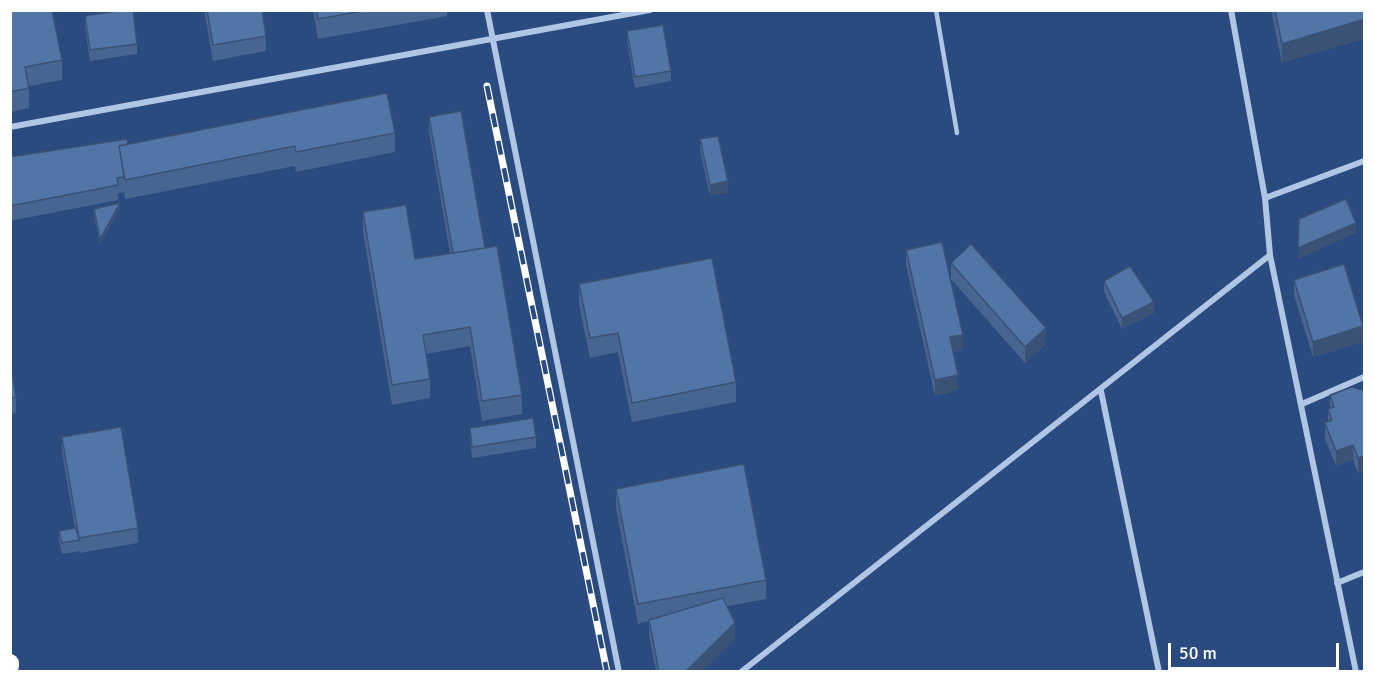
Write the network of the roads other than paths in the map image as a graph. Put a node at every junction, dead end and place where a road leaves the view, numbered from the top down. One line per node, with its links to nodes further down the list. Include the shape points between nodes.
1 (487, 10): 5 (street)
2 (650, 10): 5 (street)
3 (936, 10): 7 (lane)
4 (1231, 10): 9 (street)
5 (492, 40): 6 (street); 16 (street)
6 (10, 127)
7 (957, 133)
8 (1365, 161): 9 (street)
9 (1265, 198): 10 (street)
10 (1270, 255): 12 (street); 13 (street)
11 (1365, 377): 13 (street)
12 (1101, 391): 17 (street); 18 (street)
13 (1302, 404): 15 (street)
14 (1365, 572): 15 (street)
15 (1337, 583): 19 (street)
16 (619, 672)
17 (741, 672)
18 (1159, 672)
19 (1356, 672)

